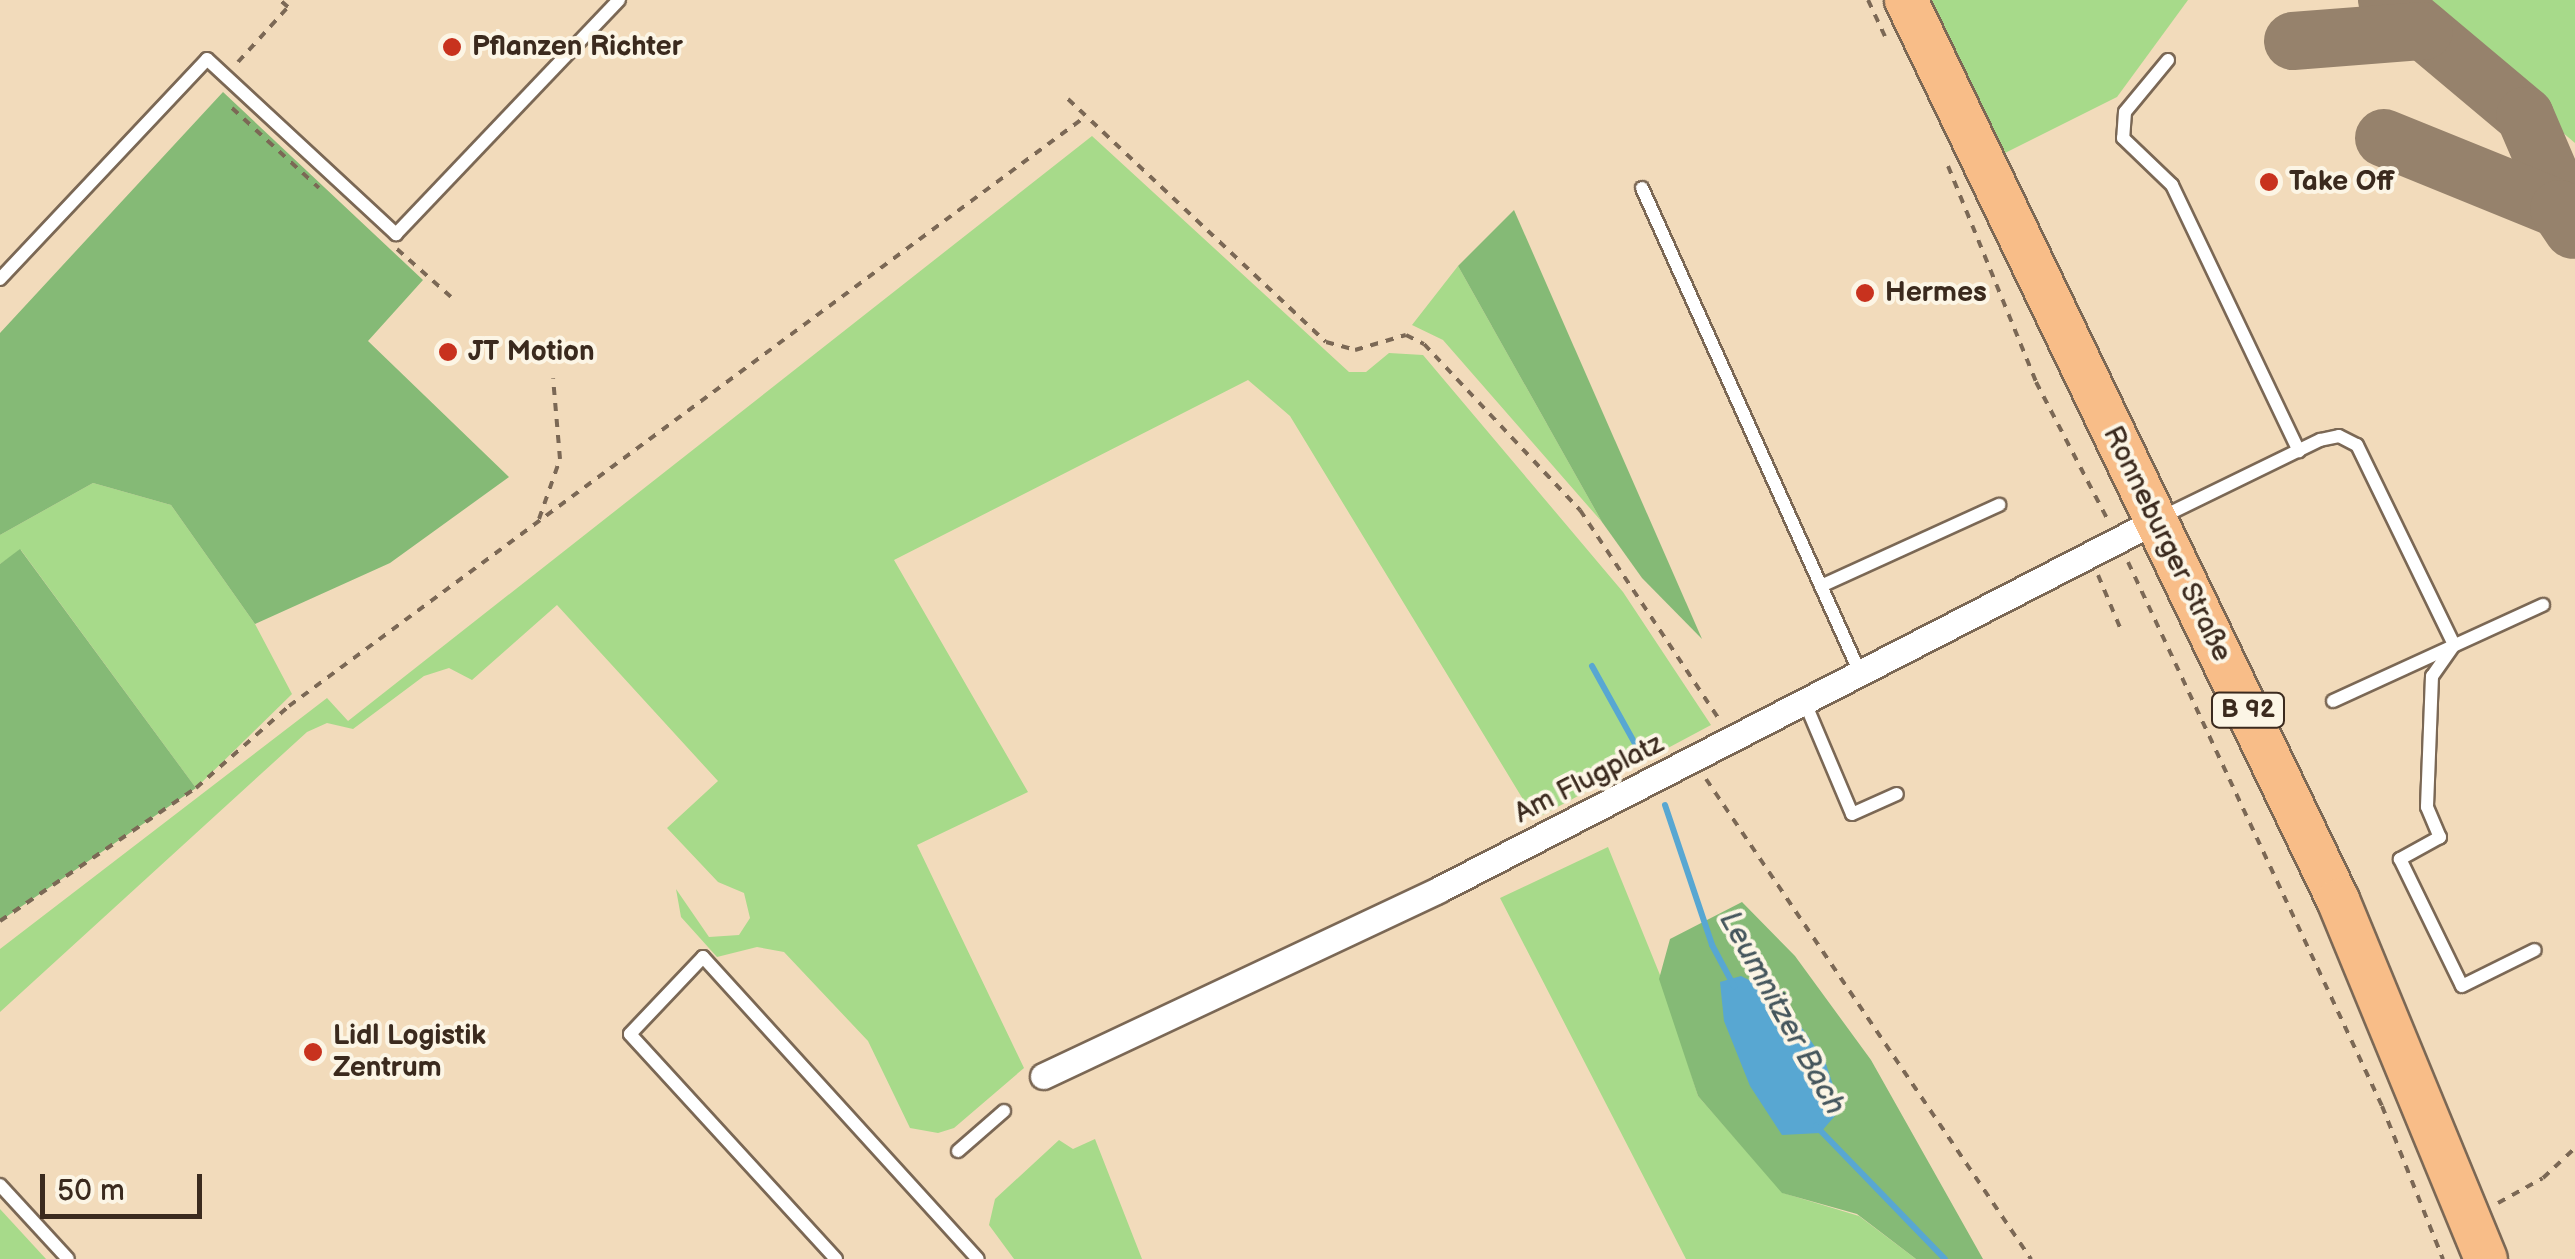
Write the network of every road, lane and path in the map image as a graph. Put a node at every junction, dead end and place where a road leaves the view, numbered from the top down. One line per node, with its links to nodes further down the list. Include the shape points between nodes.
1 (280, 0): 5 (path, via 288,7)
2 (619, 0): 5 (lane, via 396,234)
3 (1906, 0): 14 (main road, Ronneburger Straße / B 92)
4 (2168, 60): 12 (lane, via 2125,112 2123,138 2172,186)
5 (225, 76): 10 (lane, via 207,60)
6 (1068, 99): 7 (path)
7 (1086, 116): 15 (path); 25 (path, via 1326,342 1355,350 1406,335 1424,344 1580,510)
8 (1948, 167): 16 (path, via 2036,382)
9 (1642, 188): 18 (lane)
10 (2, 273)
11 (553, 378): 15 (path, via 560,459)
12 (2299, 451): 14 (lane); 21 (lane, via 2338,436 2357,446)
13 (1999, 505): 18 (lane)
14 (2156, 521): 16 (street, Am Flugplatz); 35 (main road, Ronneburger Straße / B 92, via 2338,900)
15 (537, 522): 28 (path, via 289,706 196,788)
16 (2118, 542): 17 (street, Am Flugplatz); 40 (path, via 2366,1070)
17 (2090, 558): 20 (path); 22 (street, Am Flugplatz)
18 (1821, 586): 22 (lane)
19 (2542, 605): 21 (lane)
20 (2120, 630)
21 (2454, 646): 23 (lane); 29 (lane, via 2432,676 2427,806 2440,837 2400,859 2462,986)
22 (1861, 675): 24 (street, Am Flugplatz)
23 (2333, 702)
24 (1806, 704): 25 (street, Am Flugplatz); 27 (lane, via 1852,814)
25 (1729, 742): 26 (street, Am Flugplatz)
26 (1695, 759): 30 (street, Am Flugplatz, via 1401,908); 39 (path, via 1723,811)
27 (1897, 794)
28 (0, 921)
29 (2535, 950)
30 (1043, 1076)
31 (1004, 1111): 33 (lane)
32 (2575, 1148): 35 (path, via 2542,1178)
33 (958, 1151)
34 (0, 1185): 36 (lane)
35 (2472, 1217): 41 (main road, Ronneburger Straße / B 92)
36 (68, 1259)
37 (836, 1259): 38 (lane, via 630,1034 703,957)
38 (978, 1259)
39 (2031, 1259)
40 (2442, 1259)
41 (2486, 1259)

